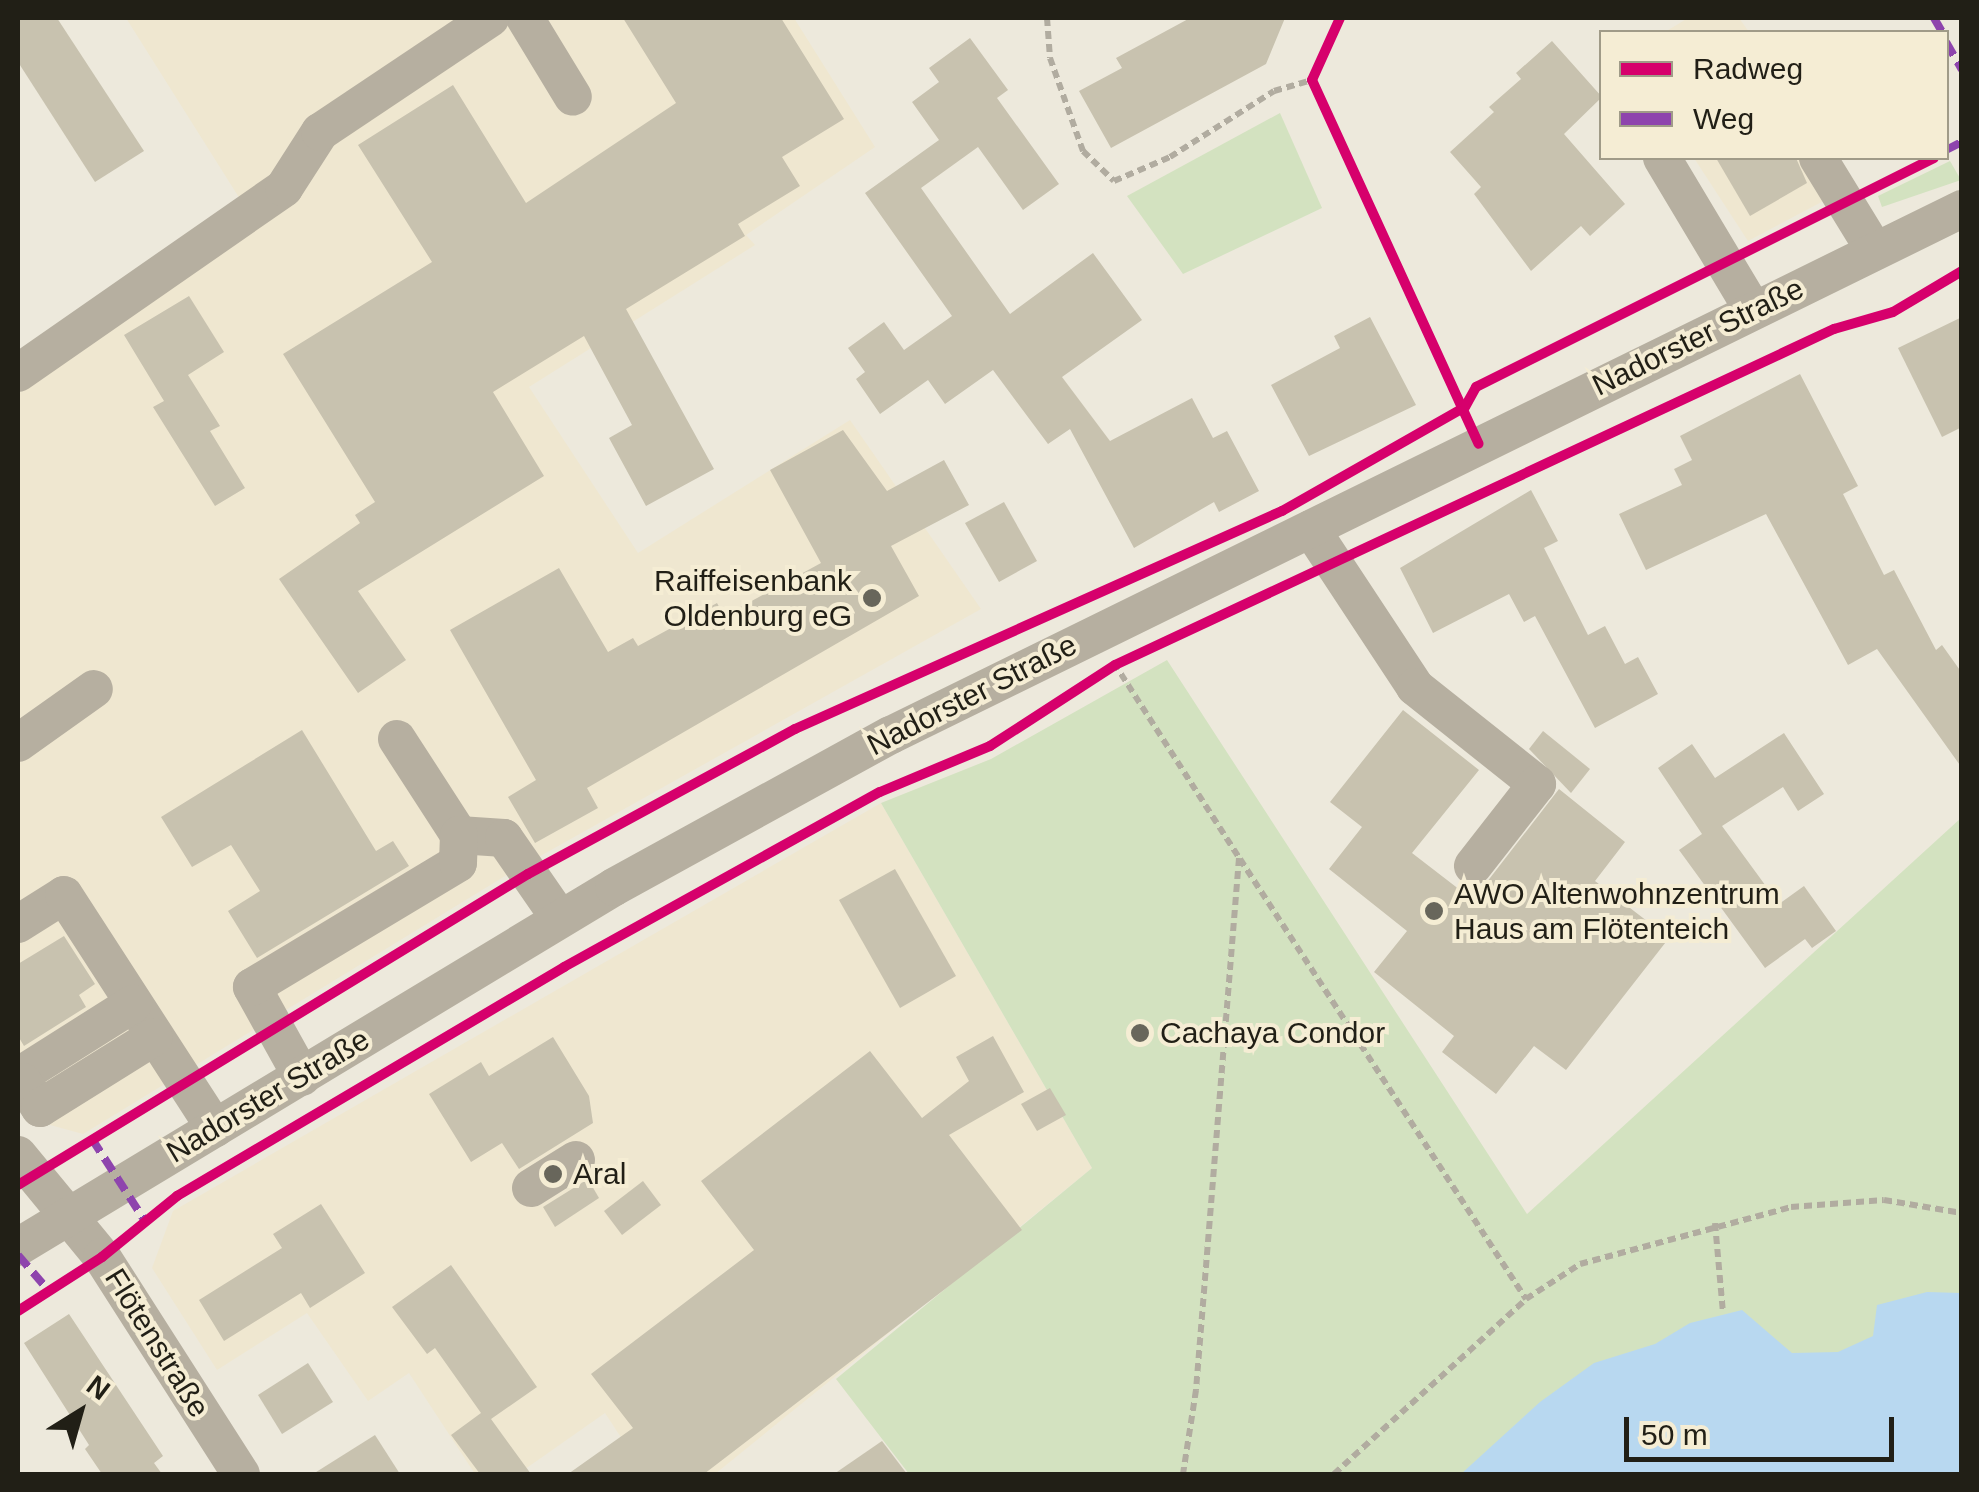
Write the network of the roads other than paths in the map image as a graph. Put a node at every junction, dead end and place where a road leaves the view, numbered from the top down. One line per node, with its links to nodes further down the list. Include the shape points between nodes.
1 (490, 18): 9 (street, via 320,132 284,188)
2 (525, 18): 3 (street)
3 (573, 96)
4 (1663, 160): 8 (street)
5 (1819, 160): 7 (street)
6 (1962, 209): 7 (street, Nadorster Straße)
7 (1874, 252): 8 (street, Nadorster Straße)
8 (1753, 310): 10 (street, Nadorster Straße)
9 (18, 373)
10 (1311, 529): 15 (street, via 1416,688 1537,784); 16 (street, Nadorster Straße, via 716,828)
11 (94, 689): 13 (street)
12 (396, 740): 14 (street)
13 (18, 743)
14 (459, 835): 16 (street, via 504,838); 20 (street, via 458,863 252,987)
15 (1474, 866)
16 (560, 920): 20 (street, Nadorster Straße)
17 (18, 924): 18 (street, via 64,895)
18 (124, 1006): 19 (street); 19 (street, via 40,1108); 21 (street)
19 (21, 1076)
20 (302, 1077): 21 (street, Nadorster Straße)
21 (215, 1128): 25 (street, Nadorster Straße)
22 (18, 1155): 25 (street, Flötenstraße)
23 (576, 1160): 24 (street)
24 (531, 1188)
25 (69, 1214): 26 (street, Nadorster Straße); 27 (street, Flötenstraße)
26 (18, 1247)
27 (241, 1474)

